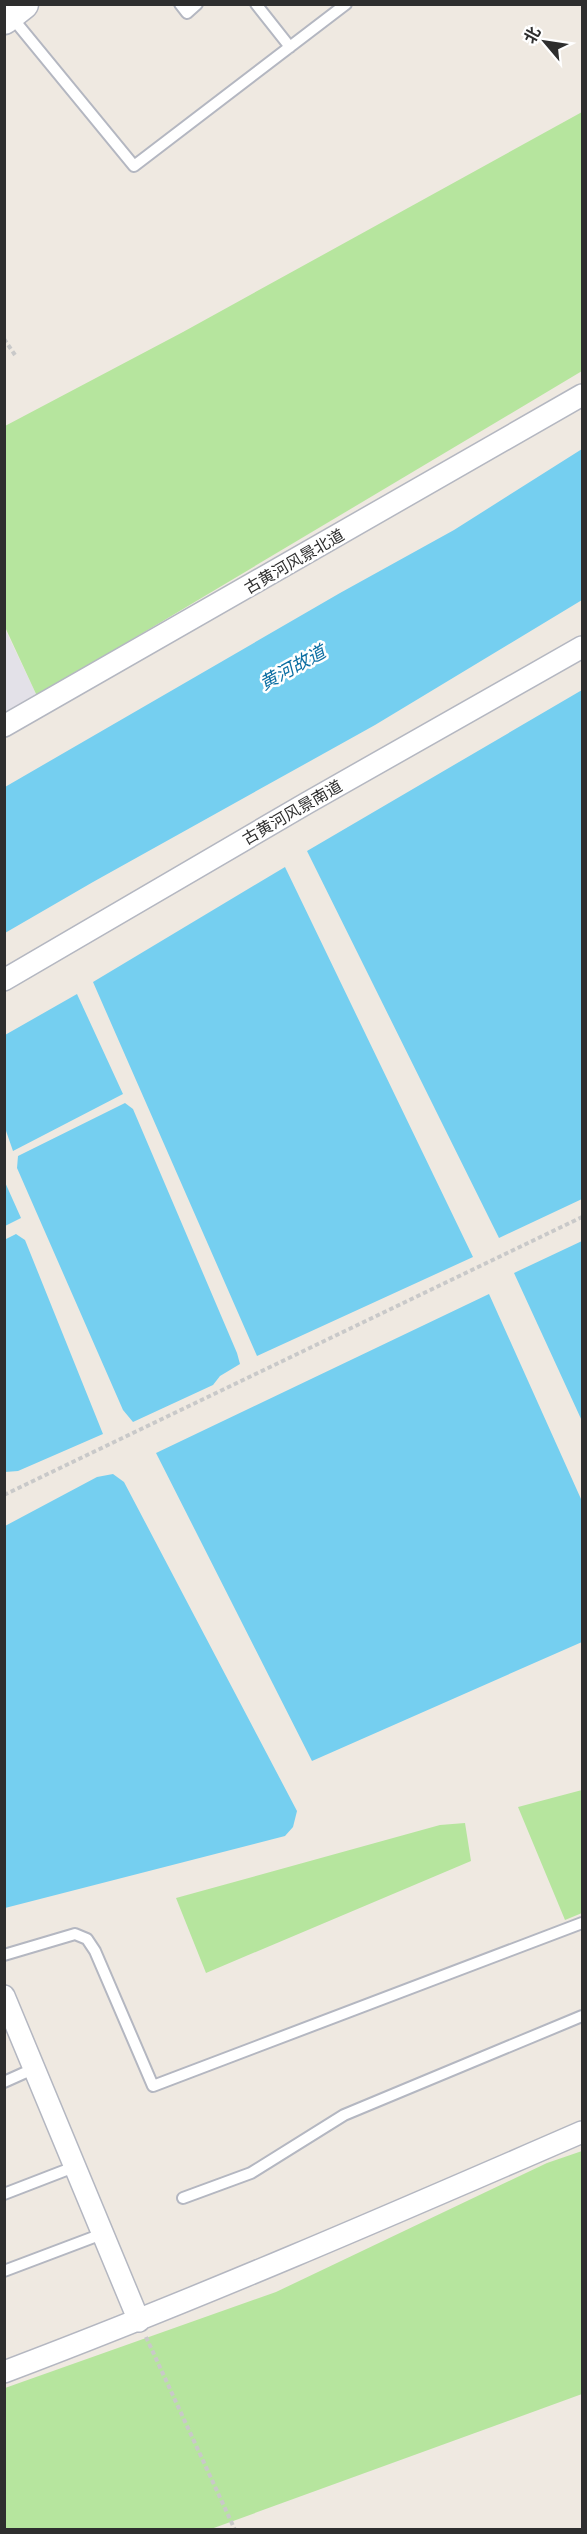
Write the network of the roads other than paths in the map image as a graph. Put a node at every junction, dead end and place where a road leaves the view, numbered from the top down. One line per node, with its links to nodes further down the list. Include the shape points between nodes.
1 (180, 4): 2 (lane, via 186,13)
2 (197, 4)
3 (256, 4): 6 (lane)
4 (346, 4): 6 (lane)
5 (12, 13): 6 (lane, via 134,166)
6 (290, 48)
7 (582, 395): 9 (street, 古黄河风景北道)
8 (582, 647): 10 (street, 古黄河风景南道)
9 (4, 726)
10 (4, 980)
11 (582, 1923): 12 (lane, via 153,2086 87,1939 75,1934)
12 (4, 1955)
13 (4, 1996): 15 (street)
14 (582, 2016): 20 (lane, via 344,2115 251,2173)
15 (33, 2069): 16 (lane); 18 (street)
16 (4, 2082)
17 (582, 2132): 23 (street)
18 (74, 2167): 19 (lane); 21 (street)
19 (4, 2194)
20 (183, 2198)
21 (102, 2234): 22 (lane); 23 (street)
22 (4, 2271)
23 (139, 2321): 24 (street)
24 (4, 2372)

